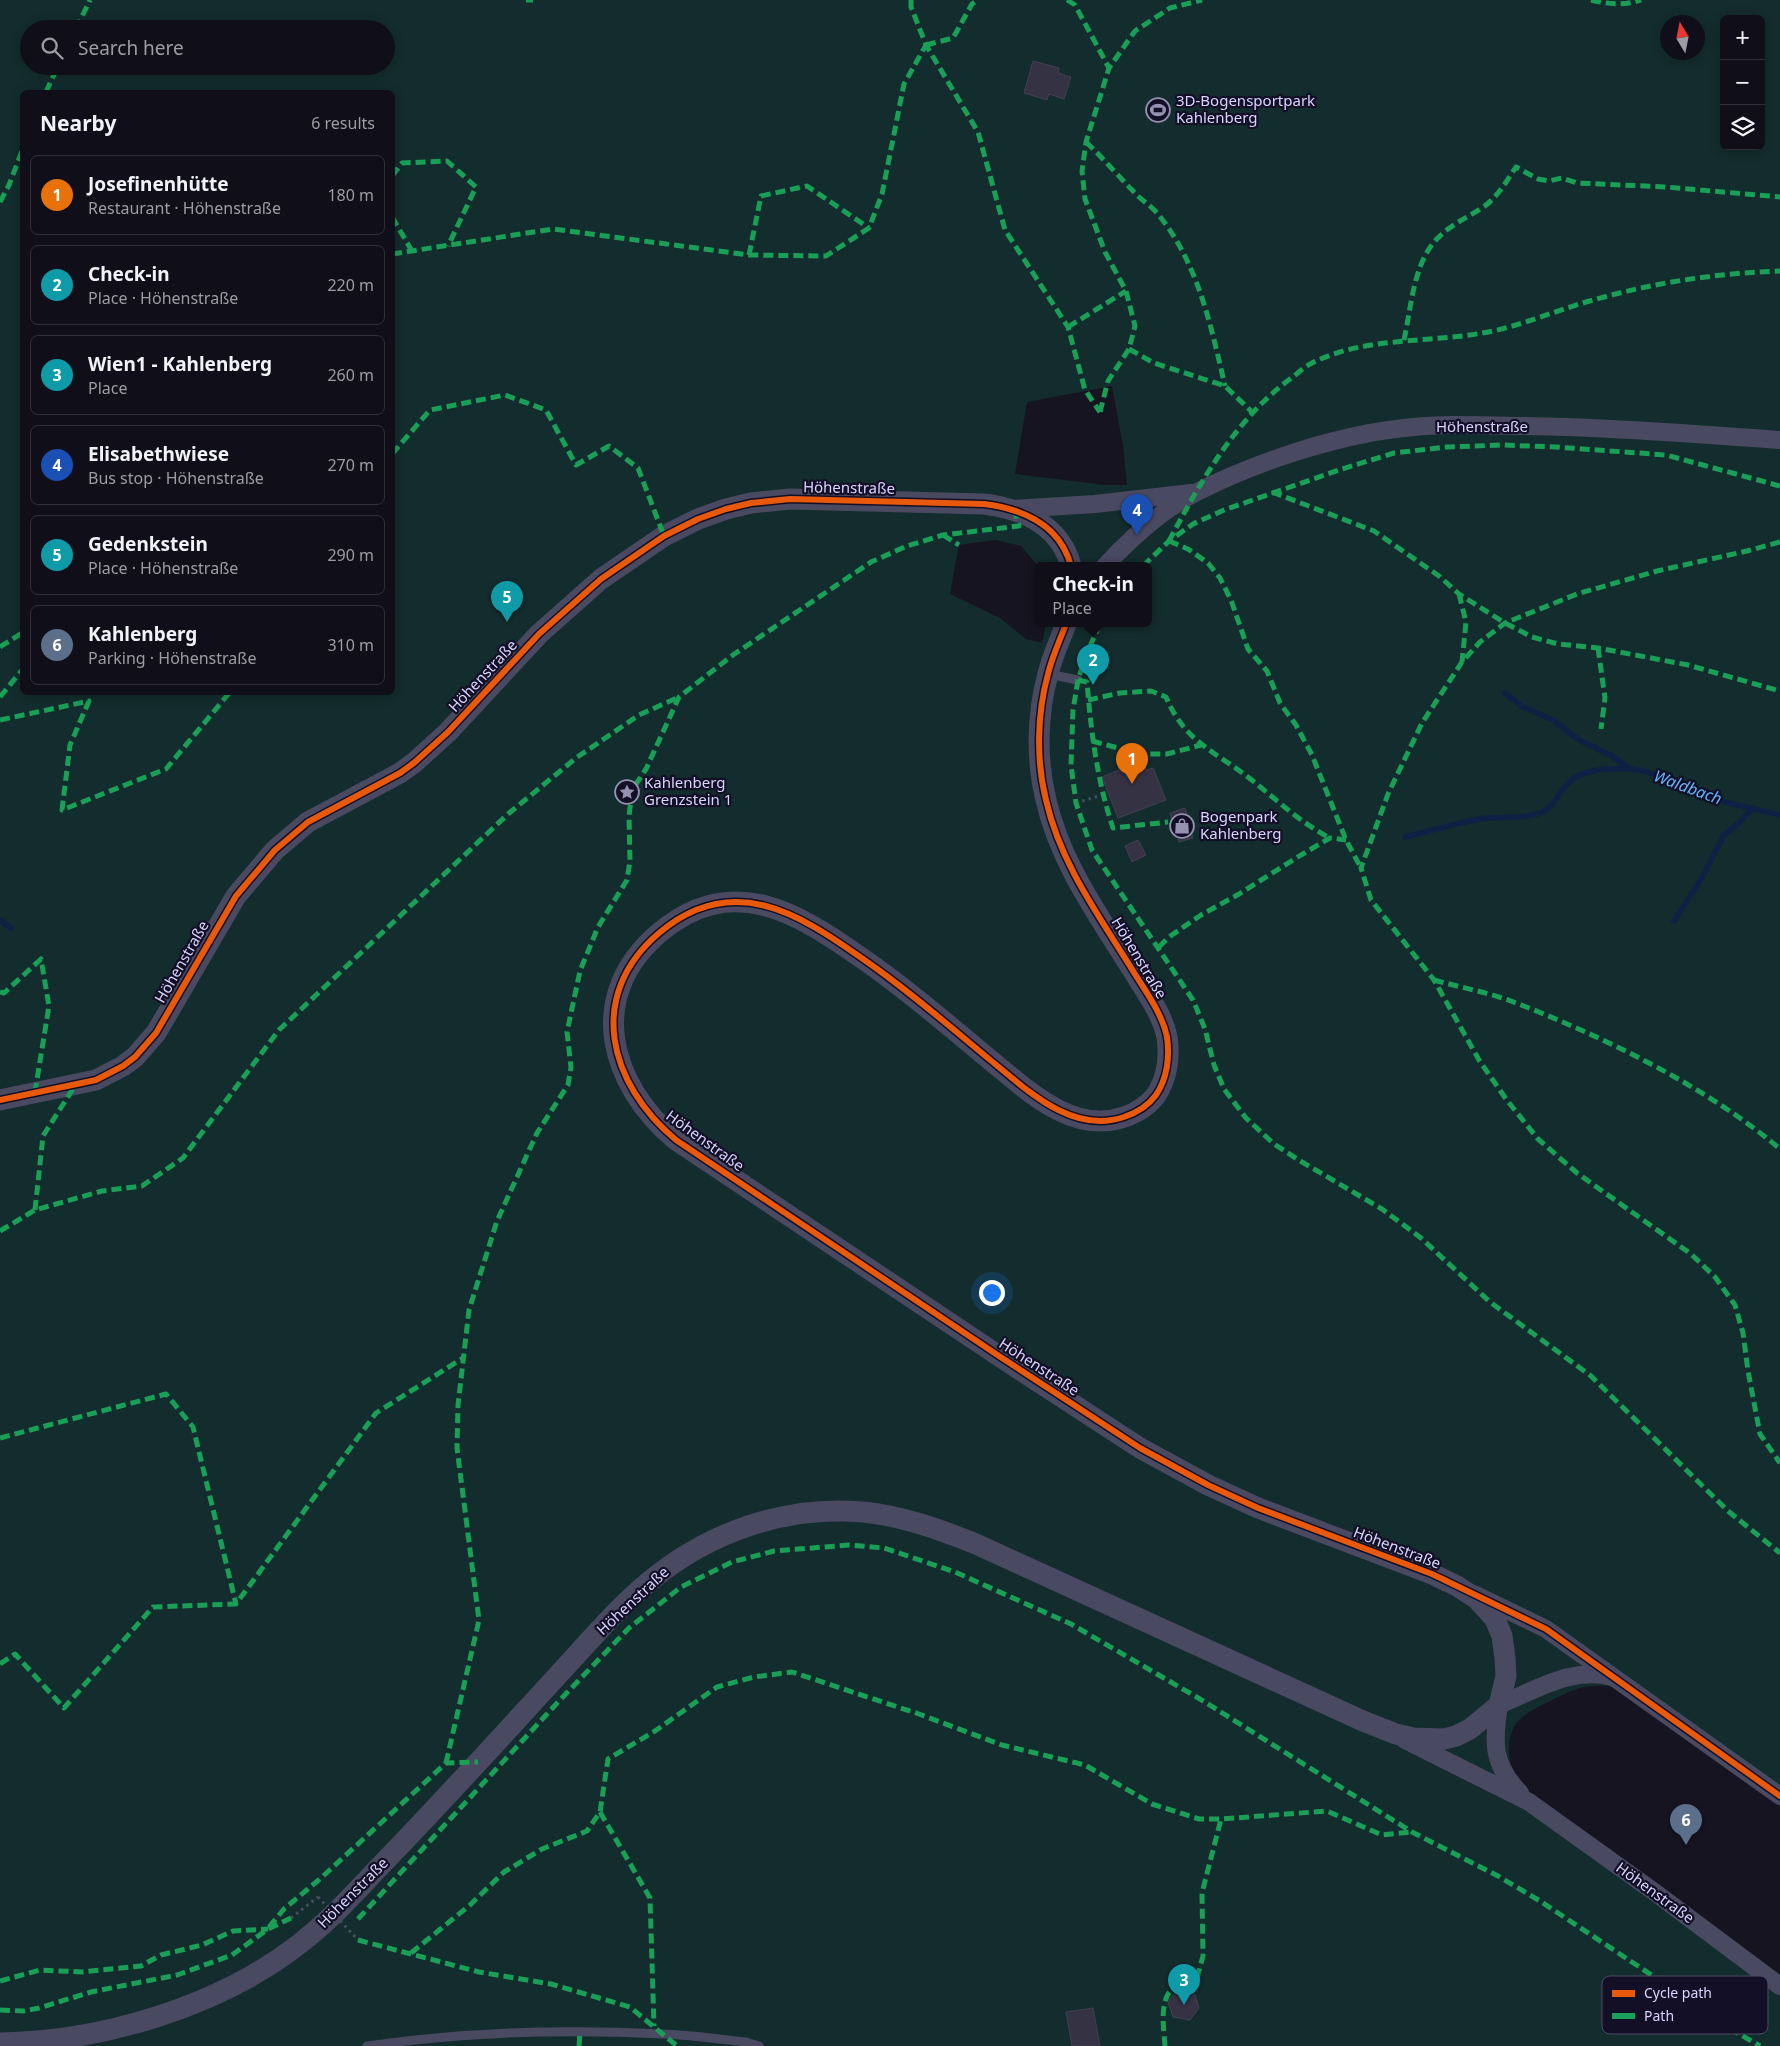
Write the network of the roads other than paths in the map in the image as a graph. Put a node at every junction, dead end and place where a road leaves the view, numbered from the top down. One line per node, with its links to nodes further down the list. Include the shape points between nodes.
1 (1780, 440): 2 (street, Höhenstraße, via 1548,426 1396,428 1323,443 1248,469)
2 (1194, 493): 3 (street, Höhenstraße); 5 (street, Höhenstraße, via 1137,535)
3 (1014, 509): 4 (street, Höhenstraße, via 1039,521 1058,539); 9 (street, Höhenstraße, via 958,502 790,499 726,509 664,536 601,579 539,634 448,732 415,762 308,822 275,850 236,896 156,1033 135,1057 96,1080)
4 (1069, 562)
5 (1109, 562)
6 (1065, 627): 7 (street, Höhenstraße)
7 (1048, 674): 8 (lane); 10 (street, Höhenstraße, via 1040,746 1045,799 1056,837 1074,876 1163,1024 1167,1038 1167,1067 1162,1085 1153,1099 1143,1108 1114,1120 1099,1122 1067,1115 1002,1070 904,988 822,931 787,912 742,902 718,904 680,918 643,948 630,966 614,1014 614,1036 625,1077 646,1111 676,1140 1140,1448 1258,1508)
8 (1078, 680)
9 (0, 1100)
10 (1457, 1586): 11 (street, Höhenstraße, via 1546,1629); 12 (street, Höhenstraße, via 1477,1599 1499,1627 1504,1644 1506,1676)
11 (1616, 1678): 12 (street, Höhenstraße, via 1592,1674 1561,1678); 14 (street, Höhenstraße)
12 (1499, 1705): 13 (street, Höhenstraße, via 1470,1729 1444,1739 1413,1738); 15 (street, Höhenstraße, via 1495,1738 1498,1762 1510,1782)
13 (1364, 1721): 15 (street, Höhenstraße); 19 (street, Höhenstraße, via 1070,1586 936,1529 890,1516 841,1511 785,1516 729,1533 696,1548 647,1583 384,1862 330,1918 297,1946 235,1985 146,2020 59,2039)
14 (1780, 1796)
15 (1529, 1802): 16 (street, Höhenstraße)
16 (1767, 1976)
17 (1768, 1977): 18 (street, Höhenstraße)
18 (1780, 1986)
19 (0, 2043)
20 (366, 2046): 21 (lane, via 420,2038 562,2032 664,2034)
21 (759, 2046)

